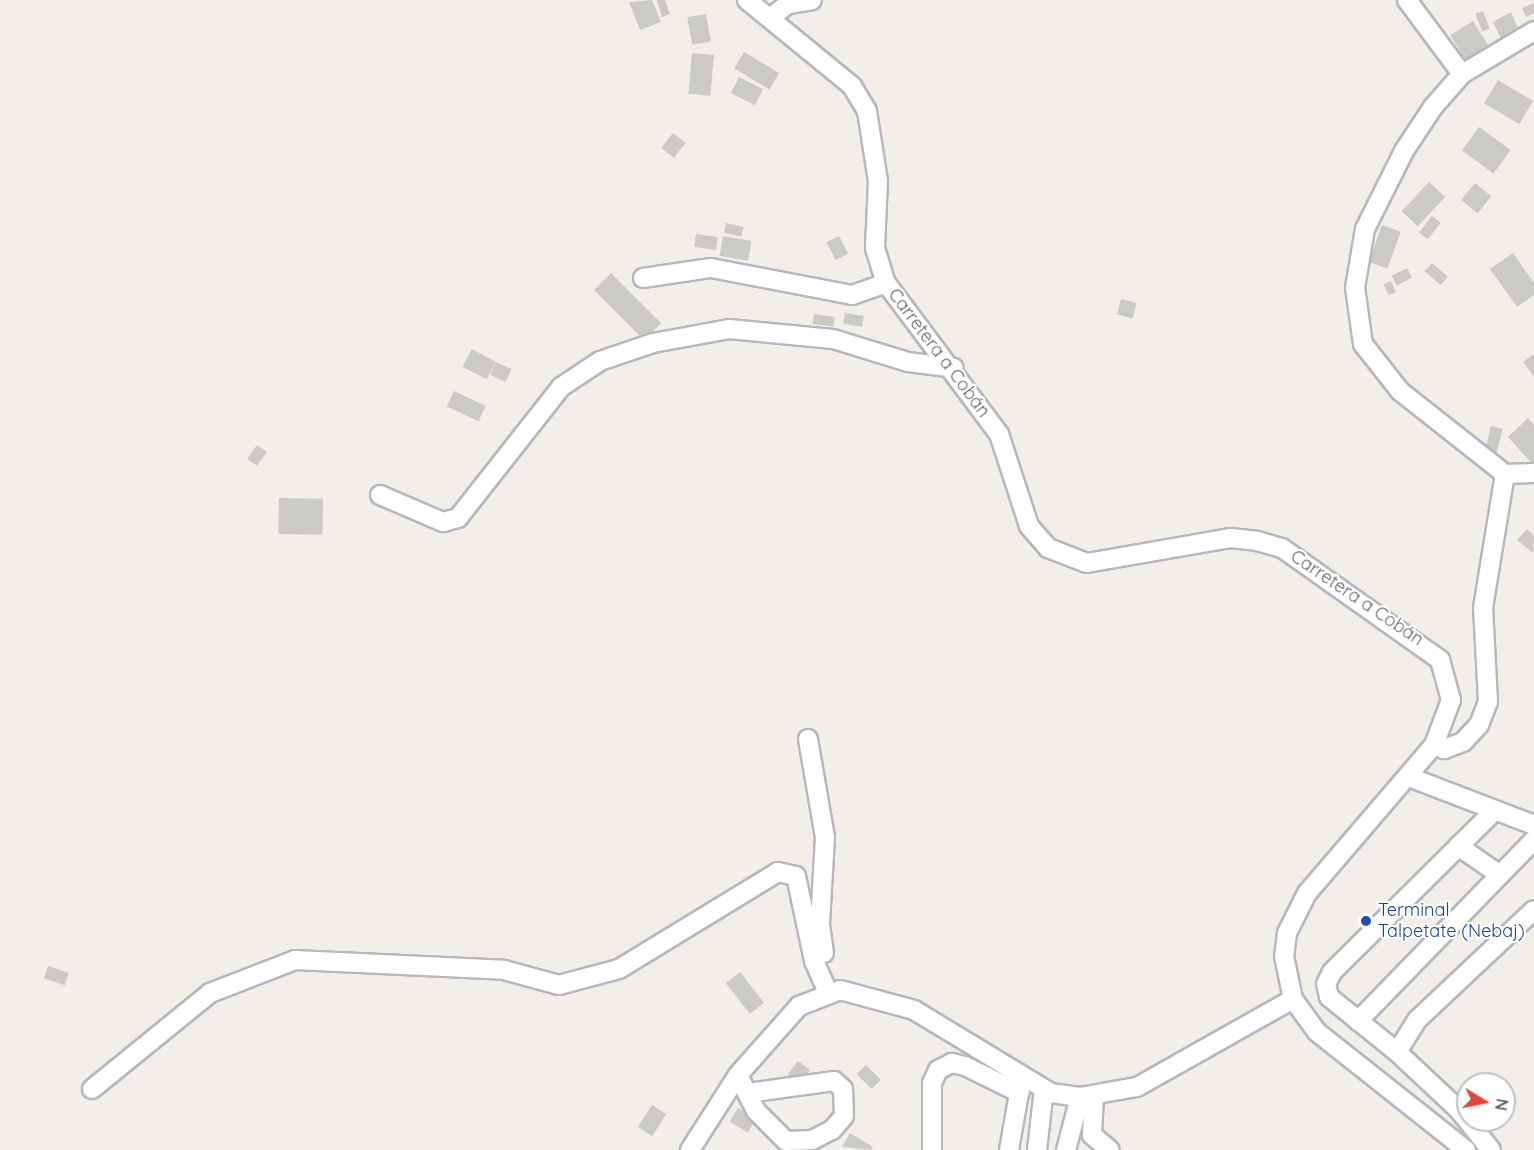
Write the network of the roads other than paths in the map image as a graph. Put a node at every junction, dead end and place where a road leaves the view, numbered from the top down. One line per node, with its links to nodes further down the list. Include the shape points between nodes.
1 (747, 0): 4 (street, Carretera a Cobán)
2 (812, 0): 4 (street, via 788,4)
3 (1407, 0): 6 (street)
4 (770, 18): 8 (street, Carretera a Cobán, via 852,86 867,111 878,180 875,248)
5 (1534, 31): 6 (street)
6 (1462, 74): 11 (street, via 1404,151 1365,229 1355,288 1363,344 1400,391)
7 (643, 278): 8 (street, via 711,268 852,295)
8 (886, 283): 9 (street, Carretera a Cobán)
9 (954, 368): 12 (street, via 908,362 833,339 729,329 653,342 600,361 561,387 458,518 443,522); 14 (street, Carretera a Cobán, via 999,434 1029,526 1048,548 1087,563 1230,538 1282,548 1440,660 1451,700)
10 (1534, 473): 11 (street)
11 (1505, 474): 14 (street, via 1483,608 1488,702 1479,725 1463,742 1444,749)
12 (380, 495)
13 (808, 739): 22 (street, via 825,837 820,925)
14 (1434, 745): 15 (street, Carretera a Cobán)
15 (1410, 777): 16 (street); 23 (street, Carretera a Cobán, via 1295,912 1284,956)
16 (1492, 813): 17 (street); 19 (street)
17 (1534, 825)
18 (1534, 840): 20 (street)
19 (1458, 846): 20 (street); 24 (street, via 1332,972 1326,984 1329,997)
20 (1500, 875): 24 (street)
21 (1534, 910): 25 (street, via 1418,1019)
22 (834, 991): 26 (street, via 799,1006); 27 (street, via 914,1010); 28 (street, via 814,961 796,876 778,872 619,969 559,985 504,970 296,960 210,993)
23 (1293, 999): 31 (street, via 1137,1087); 38 (street, Carretera a Cobán, via 1317,1032 1361,1071)
24 (1358, 1021): 25 (street)
25 (1397, 1052): 39 (street, via 1459,1110)
26 (738, 1075): 30 (street); 32 (street)
27 (1021, 1085): 29 (street); 33 (street, via 965,1065 952,1063 938,1070 932,1083); 34 (street)
28 (92, 1089)
29 (1044, 1089): 31 (street); 35 (street)
30 (747, 1093): 30 (street, via 770,1131 786,1140 812,1140 832,1130 844,1116 843,1089 834,1081)
31 (1087, 1096): 36 (street); 37 (street, via 1092,1135)
32 (690, 1150)
33 (932, 1150)
34 (1009, 1150)
35 (1037, 1150)
36 (1066, 1150)
37 (1110, 1150)
38 (1466, 1150)
39 (1491, 1150)

